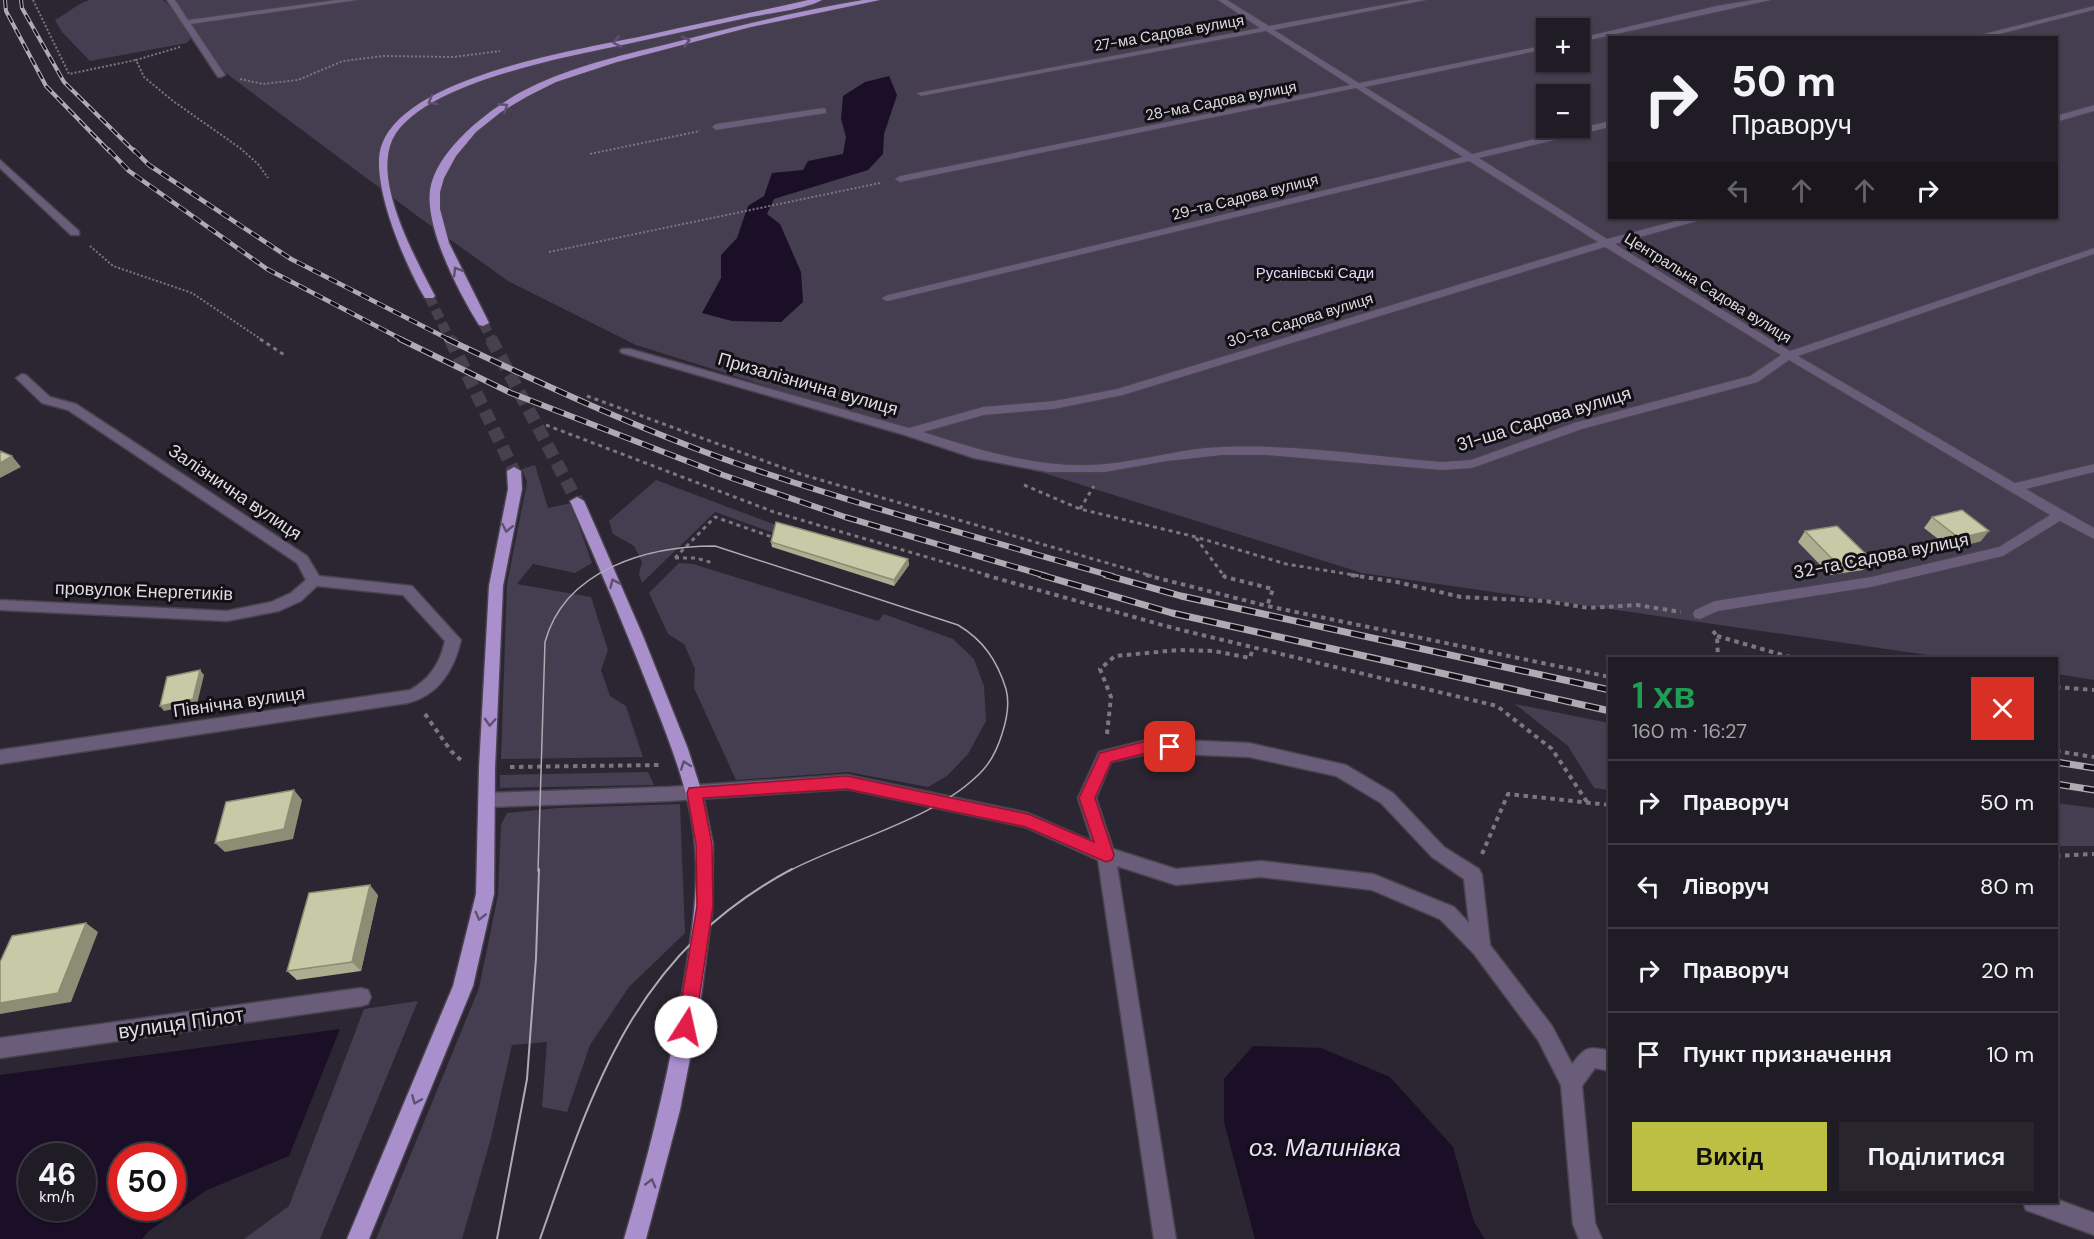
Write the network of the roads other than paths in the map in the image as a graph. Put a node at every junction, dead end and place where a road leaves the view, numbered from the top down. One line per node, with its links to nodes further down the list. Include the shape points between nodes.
1 (171, 0): 9 (street)
2 (353, 0): 9 (street)
3 (818, 0): 29 (main road, one-way to 29, via 521,65 472,80 426,104 400,125 386,143 383,176)
4 (876, 0): 31 (main road, one-way to 4, via 453,265 438,224 435,190 464,139 490,116 520,97 581,69 712,34)
5 (1222, 0): 10 (street, Центральна Садова вулиця)
6 (1422, 0): 10 (street, 27-ма Садова вулиця)
7 (1767, 0): 12 (street)
8 (2094, 8): 11 (street)
9 (187, 22): 14 (street)
10 (1268, 29): 15 (street, Центральна Садова вулиця); 16 (street, 27-ма Садова вулиця)
11 (1980, 36)
12 (1590, 38)
13 (1536, 49): 15 (street, 28-ма Садова вулиця)
14 (221, 75)
15 (1359, 87): 22 (street, Центральна Садова вулиця); 24 (street, 28-ма Садова вулиця)
16 (921, 93)
17 (2094, 108): 19 (street)
18 (823, 111): 21 (street)
19 (2058, 118)
20 (1608, 124): 22 (street, 29-та Садова вулиця)
21 (716, 127)
22 (1470, 157): 27 (street, Центральна Садова вулиця); 30 (street, 29-та Садова вулиця)
23 (0, 163): 26 (street)
24 (900, 179)
25 (1693, 219): 27 (street, 30-та Садова вулиця)
26 (75, 233)
27 (1605, 243): 33 (street, Центральна Садова вулиця); 35 (street, 30-та Садова вулиця, via 1119,392 1054,405 983,411)
28 (2094, 251): 33 (street, 31-ша Садова вулиця)
29 (429, 296)
30 (888, 298)
31 (483, 323)
32 (626, 351): 35 (street, Призалізнична вулиця)
33 (1789, 355): 36 (street, 31-ша Садова вулиця, via 1754,379 1578,426 1472,464 1442,466 1267,451 1222,451 1105,468 1048,468); 39 (street, Центральна Садова вулиця)
34 (22, 378): 43 (street, Залізнична вулиця, via 46,400 72,407 302,560)
35 (909, 432): 36 (street, Призалізнична вулиця)
36 (979, 455)
37 (2094, 468): 39 (street)
38 (514, 471): 48 (main road, one-way to 48, via 515,489 496,586)
39 (2014, 488): 41 (street, Центральна Садова вулиця)
40 (577, 501): 47 (main road, one-way to 40, via 622,600)
41 (2061, 514): 42 (street, Центральна Садова вулиця); 45 (street, 32-га Садова вулиця, via 2003,551 1871,582 1715,606)
42 (2094, 534)
43 (314, 581): 44 (street, провулок Енергетиків, via 296,597 274,607 227,616); 46 (street, Північна вулиця, via 407,590 453,640 449,660 417,694)
44 (0, 605)
45 (1700, 614)
46 (0, 757)
47 (694, 793): 48 (street); 49 (street, via 847,782 1028,820); 58 (main road, one-way to 47, via 668,1120 705,906 704,844)
48 (488, 800): 57 (main road, one-way to 57, via 485,894 463,986)
49 (1106, 855): 50 (street, via 1176,877 1261,869 1373,882 1447,913); 50 (street, via 1087,798 1105,757 1151,746 1249,750 1340,770 1387,798 1438,852 1473,875); 59 (street)
50 (1481, 948): 54 (street, via 1545,1033)
51 (361, 997): 52 (street, вулиця Пілот)
52 (0, 1048)
53 (1608, 1061): 54 (street, via 1591,1057)
54 (1571, 1083): 60 (street, via 1584,1224)
55 (2037, 1203): 56 (street)
56 (2094, 1224)
57 (358, 1239)
58 (635, 1239)
59 (1165, 1239)
60 (1591, 1239)

